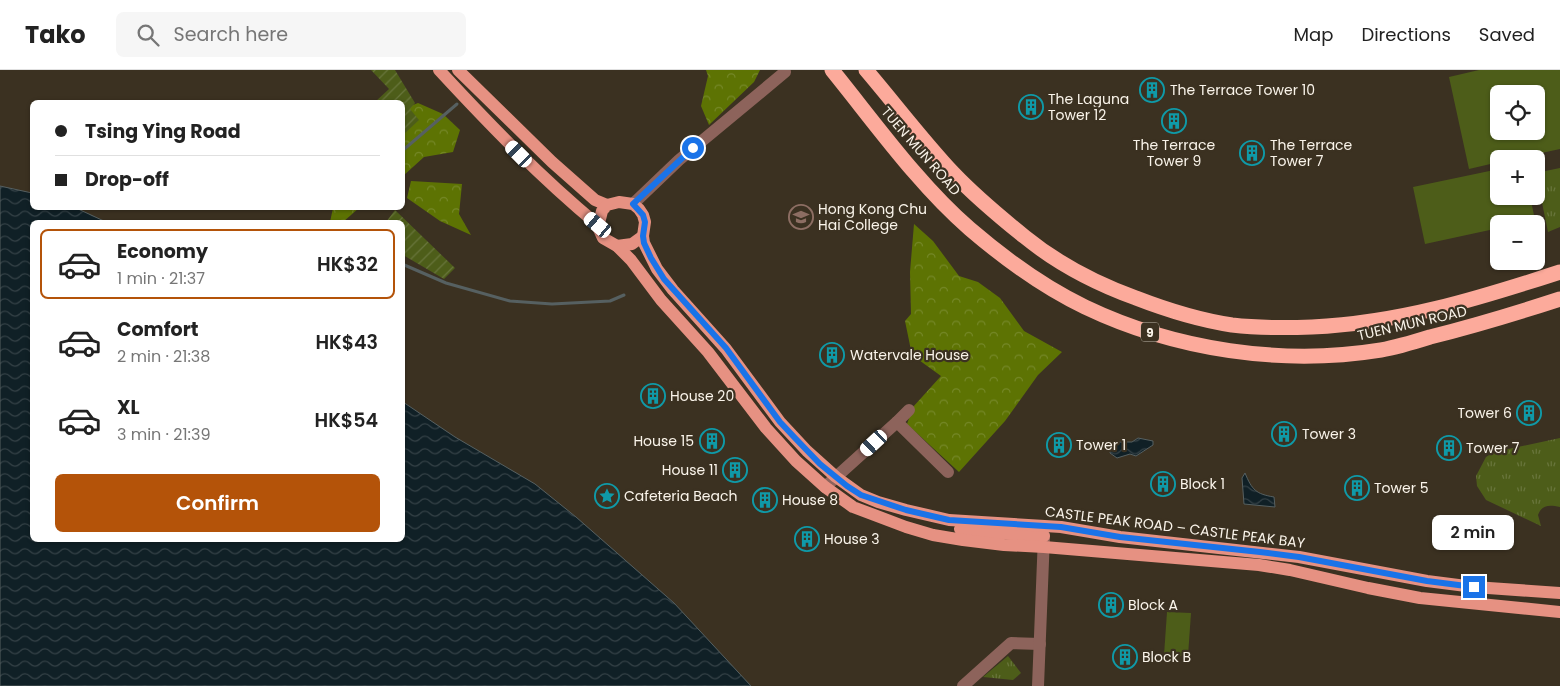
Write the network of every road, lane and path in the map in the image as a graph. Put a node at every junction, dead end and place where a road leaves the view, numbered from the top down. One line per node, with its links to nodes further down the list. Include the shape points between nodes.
1 (439, 70): 8 (main road, via 546,181)
2 (458, 70): 7 (main road, via 552,162 595,200)
3 (832, 70): 12 (highway, TUEN MUN ROAD / 9, via 929,190 969,228 1042,284 1085,307 1149,332 1253,354 1338,355 1383,350)
4 (866, 70): 11 (highway, TUEN MUN ROAD / 9, via 953,173 1026,238 1102,284 1186,315 1260,327 1363,323 1460,304)
5 (785, 72): 6 (street, via 686,154)
6 (633, 204): 7 (main road, via 619,202); 9 (main road, via 643,215)
7 (607, 205): 8 (main road)
8 (598, 225): 10 (main road, via 603,238)
9 (643, 236): 10 (main road, via 632,244); 16 (main road, CASTLE PEAK ROAD – CASTLE PEAK BAY, via 651,258 673,290 726,348 780,422)
10 (617, 246): 17 (main road, CASTLE PEAK ROAD – CASTLE PEAK BAY, via 708,352 766,428)
11 (1560, 272)
12 (1560, 300)
13 (909, 410): 14 (street)
14 (897, 422): 15 (street); 16 (street)
15 (948, 472)
16 (836, 477): 17 (street); 18 (main road, CASTLE PEAK ROAD – CASTLE PEAK BAY, via 861,495 894,507 927,516)
17 (825, 487): 18 (main road, CASTLE PEAK ROAD – CASTLE PEAK BAY, via 853,507 933,534 989,544)
18 (1044, 536): 19 (main road, CASTLE PEAK ROAD – CASTLE PEAK BAY, via 1120,537 1299,557 1427,581); 20 (main road, CASTLE PEAK ROAD – CASTLE PEAK BAY, via 1309,573 1420,598); 21 (street)
19 (1560, 594)
20 (1560, 612)
21 (1040, 644): 22 (street, via 1011,643); 23 (street)
22 (963, 686)
23 (1038, 686)

